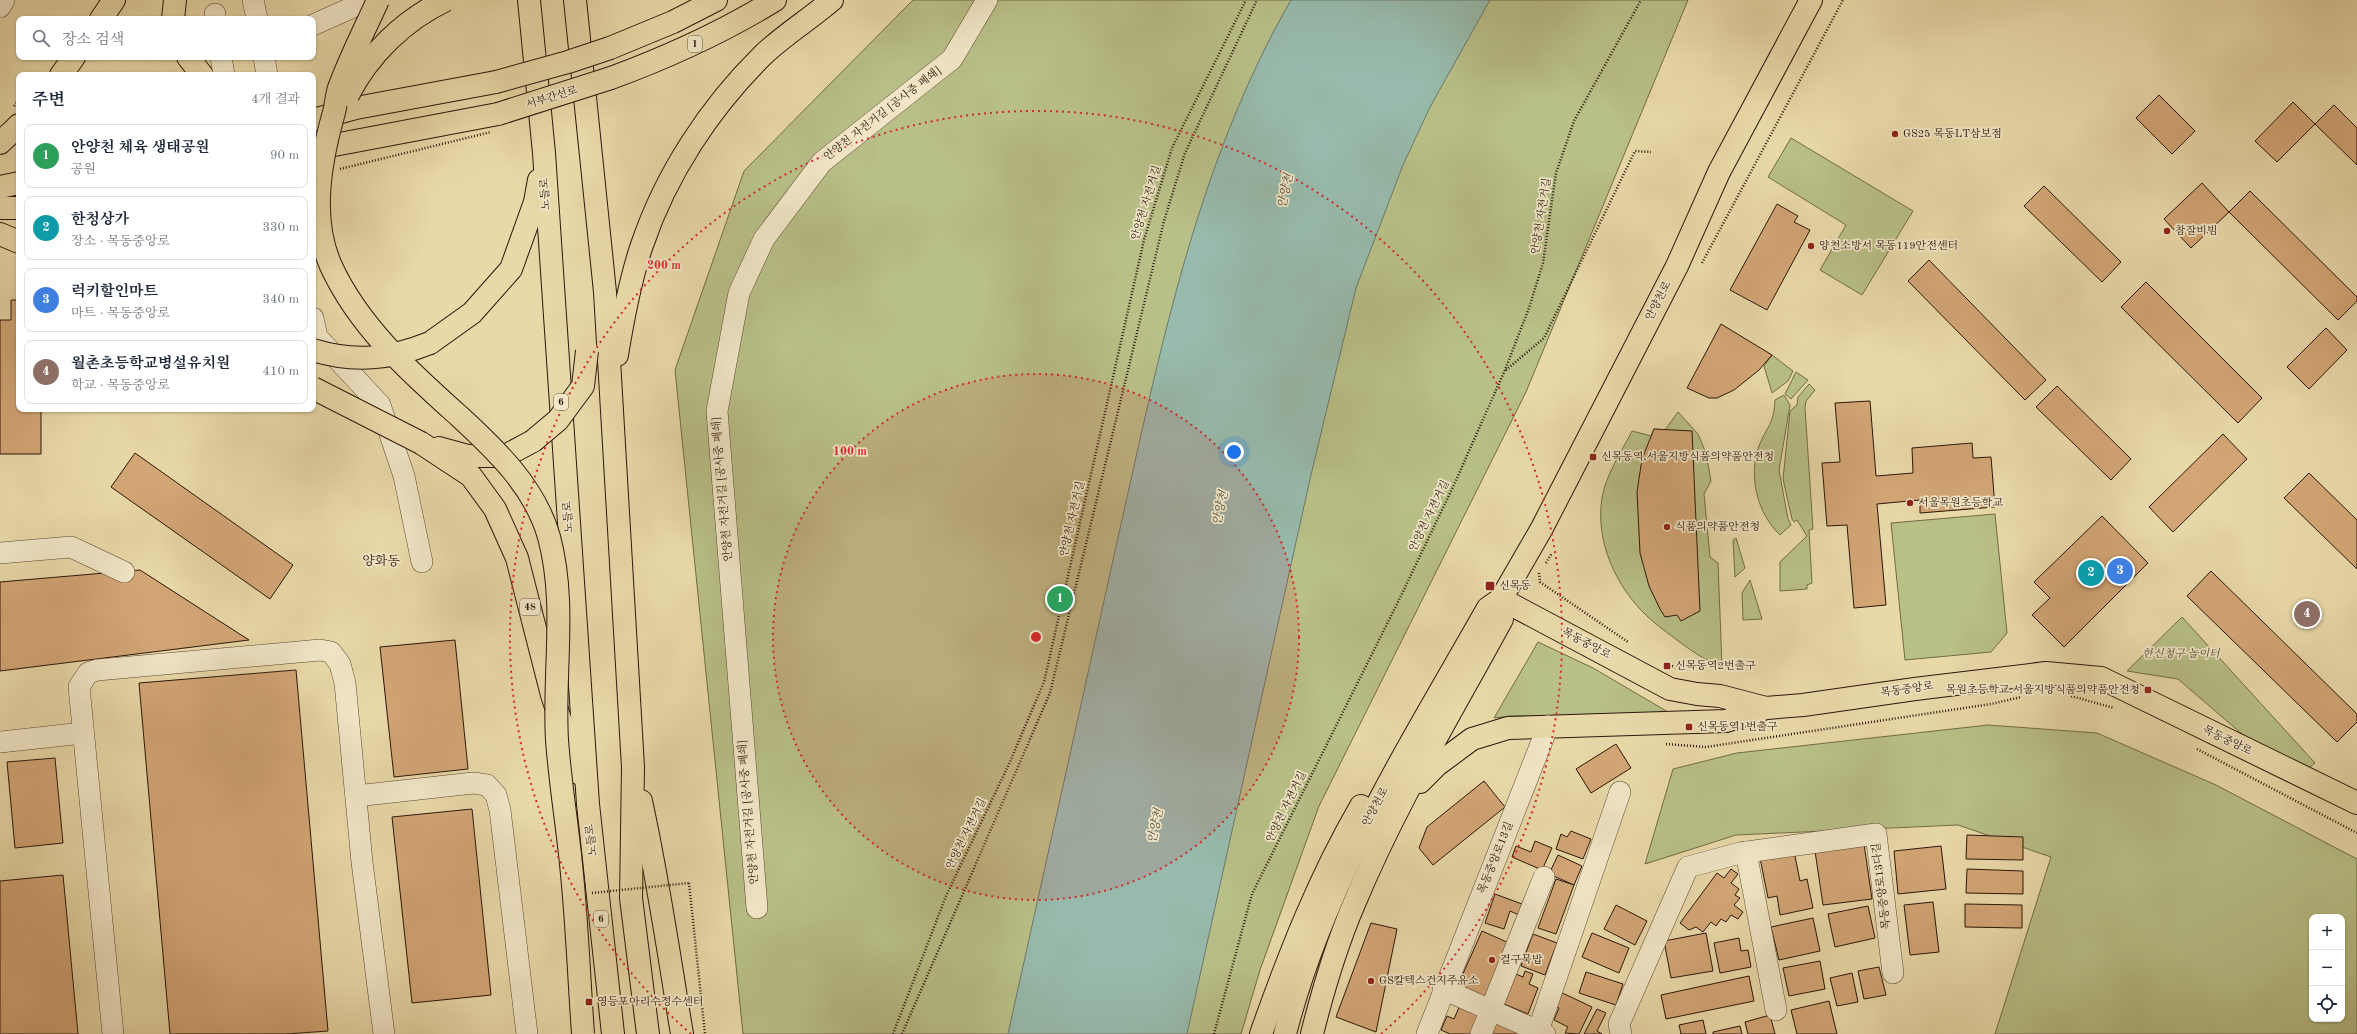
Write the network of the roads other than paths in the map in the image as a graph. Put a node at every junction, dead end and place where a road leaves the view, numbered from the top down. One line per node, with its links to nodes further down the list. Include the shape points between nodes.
1 (4, 0): 15 (street)
2 (114, 0): 16 (main road)
3 (175, 0): 17 (main road)
4 (253, 0): 18 (street)
5 (446, 0): 31 (main road, bridge, via 418,16 391,37 356,80)
6 (518, 0): 20 (main road)
7 (529, 0): 20 (main road, 노들로 / 6)
8 (716, 0): 30 (main road, bridge, via 673,22 568,62 496,82)
9 (775, 0): 34 (main road, 서부간선로 / 1, bridge, via 689,47 495,123)
10 (832, 0): 49 (main road, via 756,63 717,108 687,150 664,193 642,245 624,312)
11 (1811, 0): 54 (main road, 안양천로, via 1720,172 1677,266 1542,528)
12 (575, 1): 45 (main road)
13 (369, 2): 19 (street); 31 (main road, bridge, via 338,91)
14 (983, 3): 68 (street, 안양천 자전거길 [공사중 폐쇄], via 952,59 822,162 764,239 739,293 717,411)
15 (0, 7)
16 (103, 16)
17 (174, 16)
18 (256, 16)
19 (316, 24)
20 (534, 58): 37 (main road, 노들로 / 6)
21 (72, 60): 25 (main road)
22 (190, 60): 26 (main road)
23 (222, 60): 27 (street)
24 (264, 60): 28 (street)
25 (62, 72)
26 (200, 72)
27 (224, 72)
28 (266, 72)
29 (316, 105): 30 (main road)
30 (356, 108): 32 (main road)
31 (334, 114): 78 (main road, bridge, via 322,159 319,184 323,239 331,265 360,315 381,342 485,439 522,482 535,503 548,536 560,614 556,684 557,743 572,867)
32 (316, 119)
33 (16, 128): 35 (main road)
34 (365, 140): 36 (main road, 서부간선로 / 1); 38 (main road)
35 (0, 144)
36 (316, 148)
37 (544, 153): 47 (main road, bridge, via 534,202 511,269 472,313 430,343 406,352 372,358 336,357); 65 (main road, 노들로 / 6)
38 (323, 168)
39 (16, 184): 40 (main road)
40 (0, 187)
41 (0, 208): 42 (main road)
42 (16, 208)
43 (0, 234): 44 (main road)
44 (16, 241)
45 (605, 292): 49 (main road); 50 (main road, bridge, via 587,351 583,386 558,420 533,440 505,456 468,456)
46 (316, 332): 52 (street, via 317,337 380,405 404,476)
47 (316, 351)
48 (316, 390): 50 (main road, 48, bridge)
49 (610, 399): 59 (main road)
50 (420, 443): 65 (main road, 48, via 471,476 494,509 518,558 552,695)
51 (0, 553): 53 (street, via 71,547)
52 (422, 562)
53 (124, 572)
54 (1502, 599): 55 (main road, 목동중앙로, via 1670,689 1720,696); 60 (main road, 안양천로, via 1488,608); 63 (main road, 안양천로, via 1502,619)
55 (1766, 708): 56 (main road, via 1726,721); 64 (main road, 목동중앙로, via 2046,673 2101,678)
56 (1548, 726): 63 (main road, via 1508,728 1472,739 1437,765); 71 (street, 목동중앙로13길)
57 (83, 733): 58 (street); 62 (street, via 78,687 88,673 97,670 320,650 331,652 340,664 345,683); 75 (street)
58 (0, 742)
59 (633, 767): 80 (main road, via 631,898); 81 (main road, via 654,859 659,904)
60 (1394, 773): 69 (main road, 안양천로, via 1371,814); 82 (main road, via 1369,792 1342,840 1292,947)
61 (1620, 792): 74 (street)
62 (356, 796): 76 (street); 77 (street, via 473,783 487,785 496,795)
63 (1404, 798): 85 (main road, 안양천로, via 1354,904 1325,984)
64 (2357, 803)
65 (588, 804): 79 (main road, 노들로 / 6)
66 (1746, 852): 70 (street, 목동중앙로13다길, via 1876,834); 72 (street); 88 (street, 목동중앙로13다길, via 1688,867 1619,1024)
67 (1544, 877): 73 (street)
68 (757, 908)
69 (1315, 941): 83 (main road, via 1298,964); 84 (main road, 안양천로)
70 (1893, 973)
71 (1443, 989): 73 (street); 86 (street, 목동중앙로13길)
72 (1776, 1010)
73 (1492, 1011): 74 (street); 87 (street)
74 (1541, 1032)
75 (113, 1034)
76 (384, 1034)
77 (528, 1034)
78 (583, 1034)
79 (613, 1034)
80 (648, 1034)
81 (682, 1034)
82 (1261, 1034)
83 (1270, 1034)
84 (1285, 1034)
85 (1312, 1034)
86 (1427, 1034)
87 (1481, 1034)
88 (1621, 1034)

